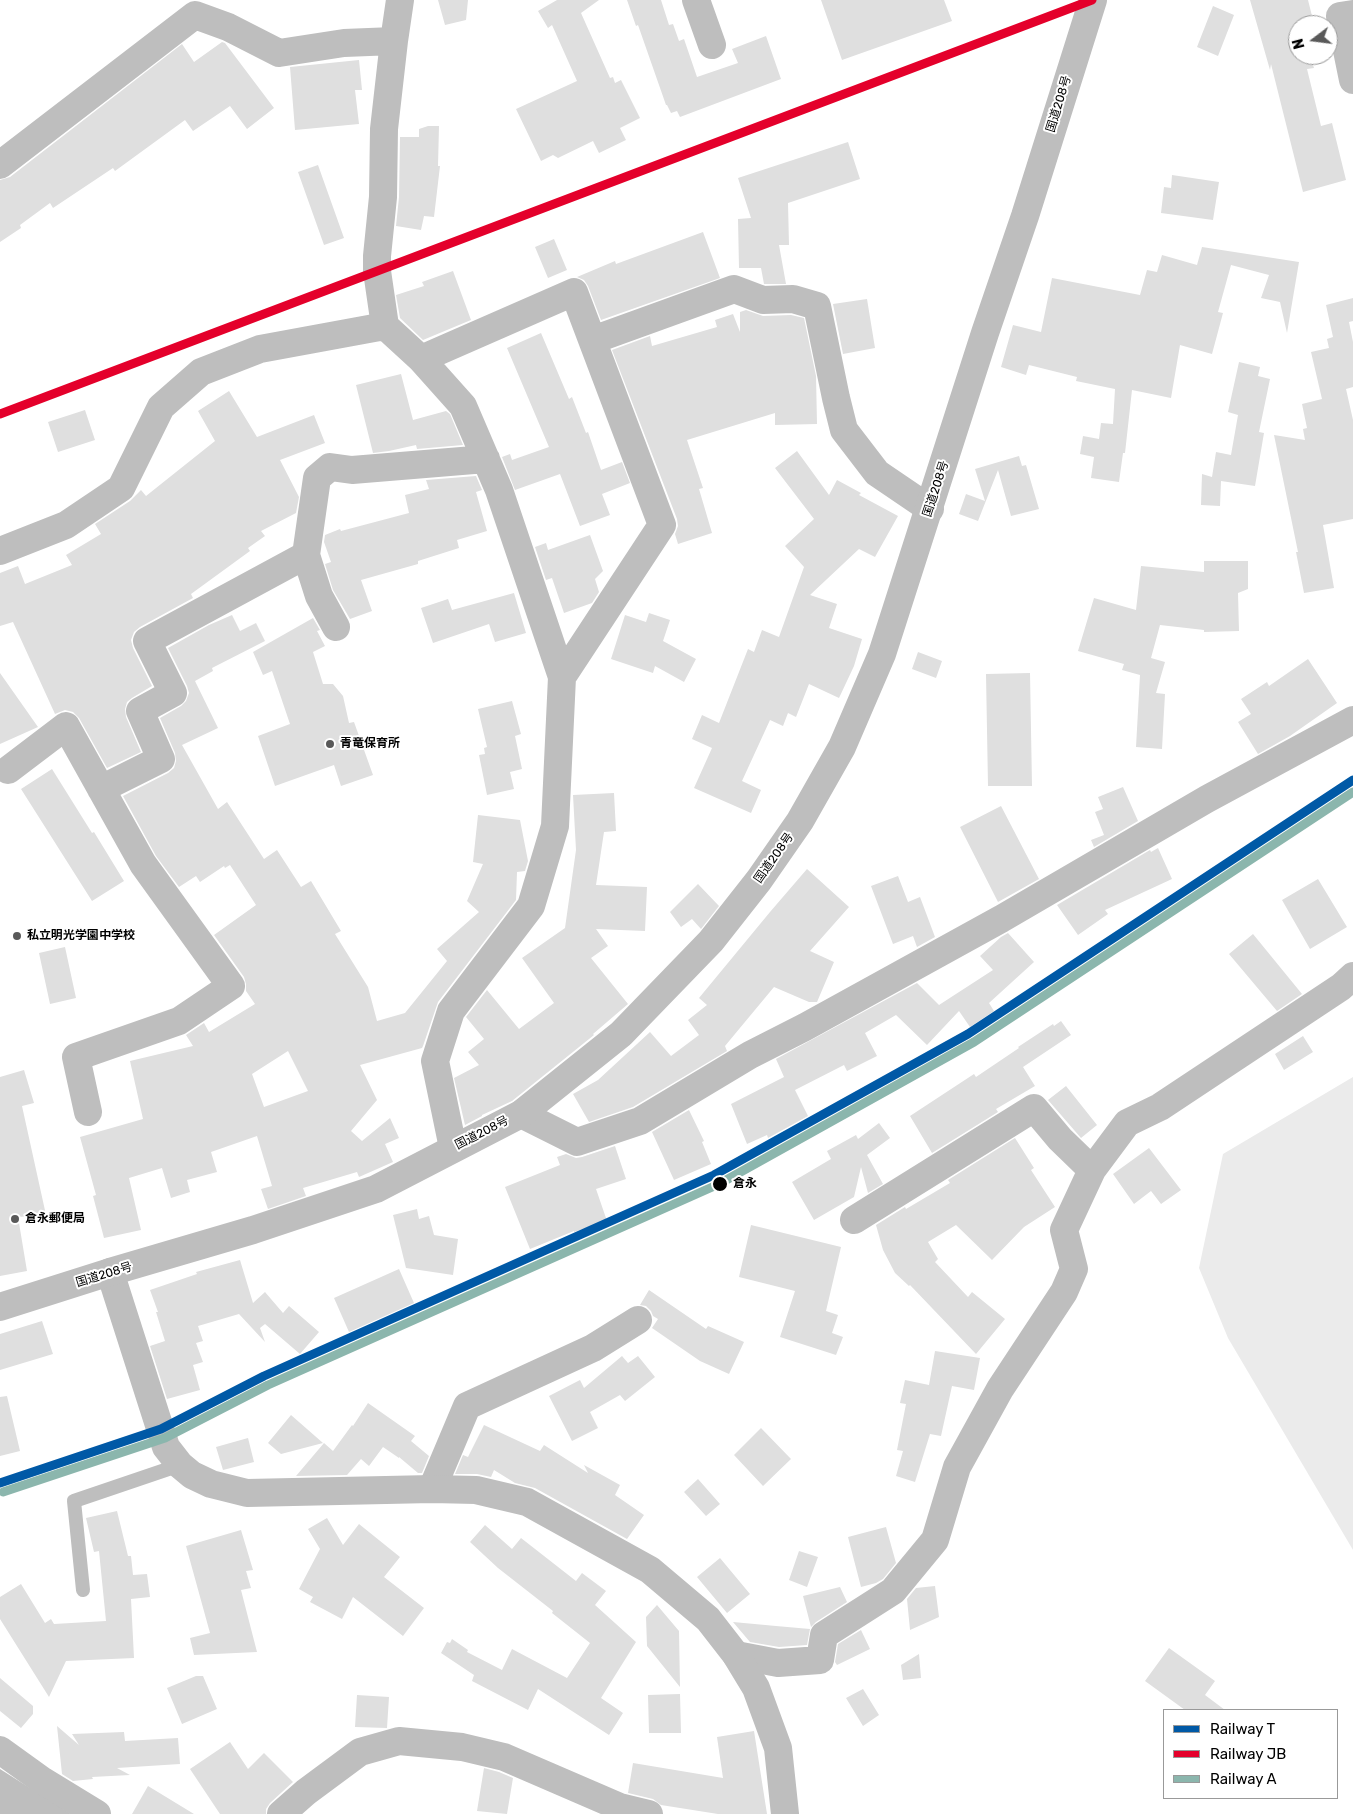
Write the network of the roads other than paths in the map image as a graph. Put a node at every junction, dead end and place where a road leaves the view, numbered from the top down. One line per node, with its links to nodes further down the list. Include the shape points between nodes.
1 (400, 0): 5 (main road)
2 (696, 0): 6 (main road)
3 (1092, 0): 13 (main road, 国道208号)
4 (1353, 14): 7 (main road, via 1340,16)
5 (394, 41): 8 (main road, via 344,43 279,53 195,15); 9 (main road, via 384,129 383,197 377,256)
6 (712, 45)
7 (1353, 80)
8 (0, 165)
9 (385, 326): 11 (main road); 14 (main road, via 260,349 201,372 161,407 121,488 66,524)
10 (593, 340): 11 (main road, via 574,292); 13 (main road, via 734,289 763,300 793,299 817,306 844,430 878,473); 17 (main road, via 662,525)
11 (421, 359): 12 (main road, via 463,406)
12 (486, 459): 15 (main road, via 352,470 330,467 317,478); 17 (main road)
13 (930, 509): 23 (main road, 国道208号, via 882,654 842,747 800,821 704,948 621,1034)
14 (0, 551)
15 (306, 555): 16 (main road, via 319,596); 20 (main road, via 147,641 173,693 140,711 161,759)
16 (336, 627)
17 (562, 677): 24 (main road, via 555,826 531,906 451,1011 436,1062)
18 (1353, 720): 23 (main road, via 1206,799 1001,919 750,1055 640,1121 576,1142)
19 (8, 770): 20 (main road, via 66,726)
20 (101, 790): 22 (main road, via 143,864 231,986 179,1021 76,1057)
21 (1353, 976): 25 (main road, via 1342,987 1168,1102 1127,1123)
22 (88, 1112)
23 (521, 1114): 24 (main road, 国道208号)
24 (453, 1148): 27 (main road, 国道208号, via 376,1189 253,1230)
25 (1092, 1170): 26 (main road, via 1034,1108); 33 (main road, via 1064,1230 1074,1269 1064,1292 1000,1389 957,1467 935,1540 893,1591 824,1635 820,1660 778,1663)
26 (854, 1220)
27 (110, 1272): 28 (main road, 国道208号); 30 (main road, via 166,1447)
28 (0, 1307)
29 (638, 1320): 31 (main road, via 593,1348 467,1406)
30 (180, 1465): 31 (main road, via 211,1484 247,1493); 32 (lane, via 74,1501)
31 (432, 1488): 33 (main road, via 476,1490 527,1502 650,1570 708,1619)
32 (83, 1590)
33 (736, 1655): 38 (main road, via 756,1688 778,1748)
34 (0, 1750): 35 (main road)
35 (97, 1814)
36 (281, 1814): 37 (main road, via 360,1752 399,1741 462,1747 504,1757 620,1807)
37 (649, 1814)
38 (785, 1814)

